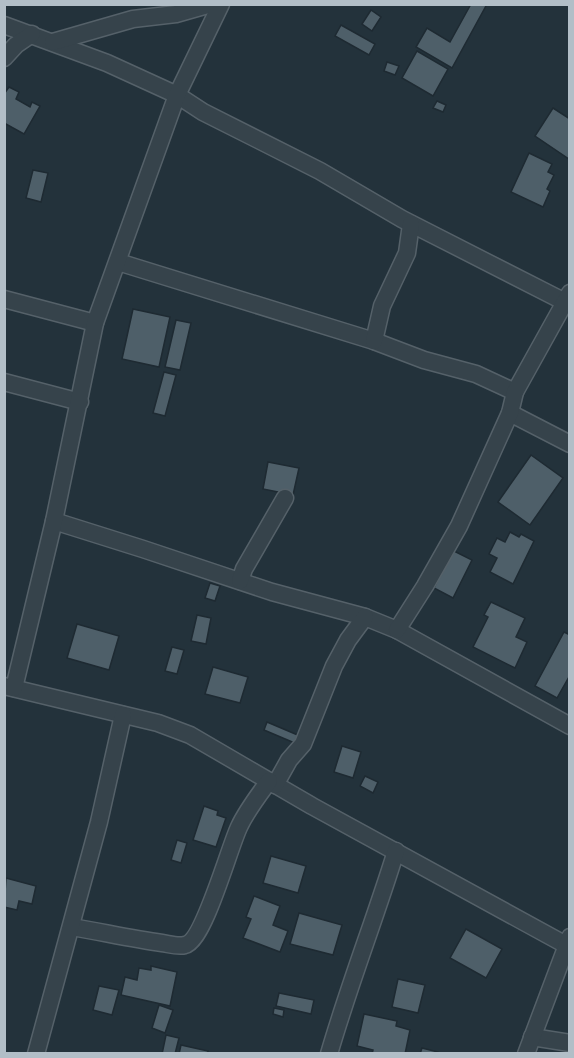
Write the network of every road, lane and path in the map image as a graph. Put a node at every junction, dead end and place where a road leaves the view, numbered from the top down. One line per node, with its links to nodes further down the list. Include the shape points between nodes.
1 (211, 4): 5 (street, via 133,19)
2 (221, 4): 7 (street)
3 (4, 25): 4 (street)
4 (32, 34): 5 (street); 6 (street)
5 (53, 42): 7 (street)
6 (4, 57)
7 (177, 95): 8 (street); 9 (street)
8 (411, 224): 10 (street); 13 (street, via 407,254 382,306)
9 (118, 262): 12 (street); 13 (street)
10 (567, 297): 15 (street)
11 (4, 299): 12 (street)
12 (96, 323): 16 (street)
13 (374, 341): 15 (street, via 476,374)
14 (4, 382): 16 (street)
15 (515, 392): 17 (street)
16 (80, 402): 20 (street)
17 (510, 413): 18 (street); 23 (street, via 459,526)
18 (570, 444)
19 (285, 498): 21 (street)
20 (54, 521): 21 (street); 24 (street)
21 (240, 581): 22 (street)
22 (365, 617): 23 (street); 27 (street, via 330,675 303,744)
23 (397, 630): 26 (street)
24 (9, 687): 25 (street)
25 (123, 715): 27 (street, via 190,735); 29 (street)
26 (570, 726)
27 (272, 783): 28 (street); 29 (street, via 248,808 230,846 203,925 189,944)
28 (396, 851): 30 (street); 34 (street)
29 (72, 927): 33 (street)
30 (568, 941): 31 (street)
31 (532, 1037): 32 (street); 35 (street)
32 (570, 1043)
33 (36, 1053)
34 (329, 1053)
35 (526, 1053)

